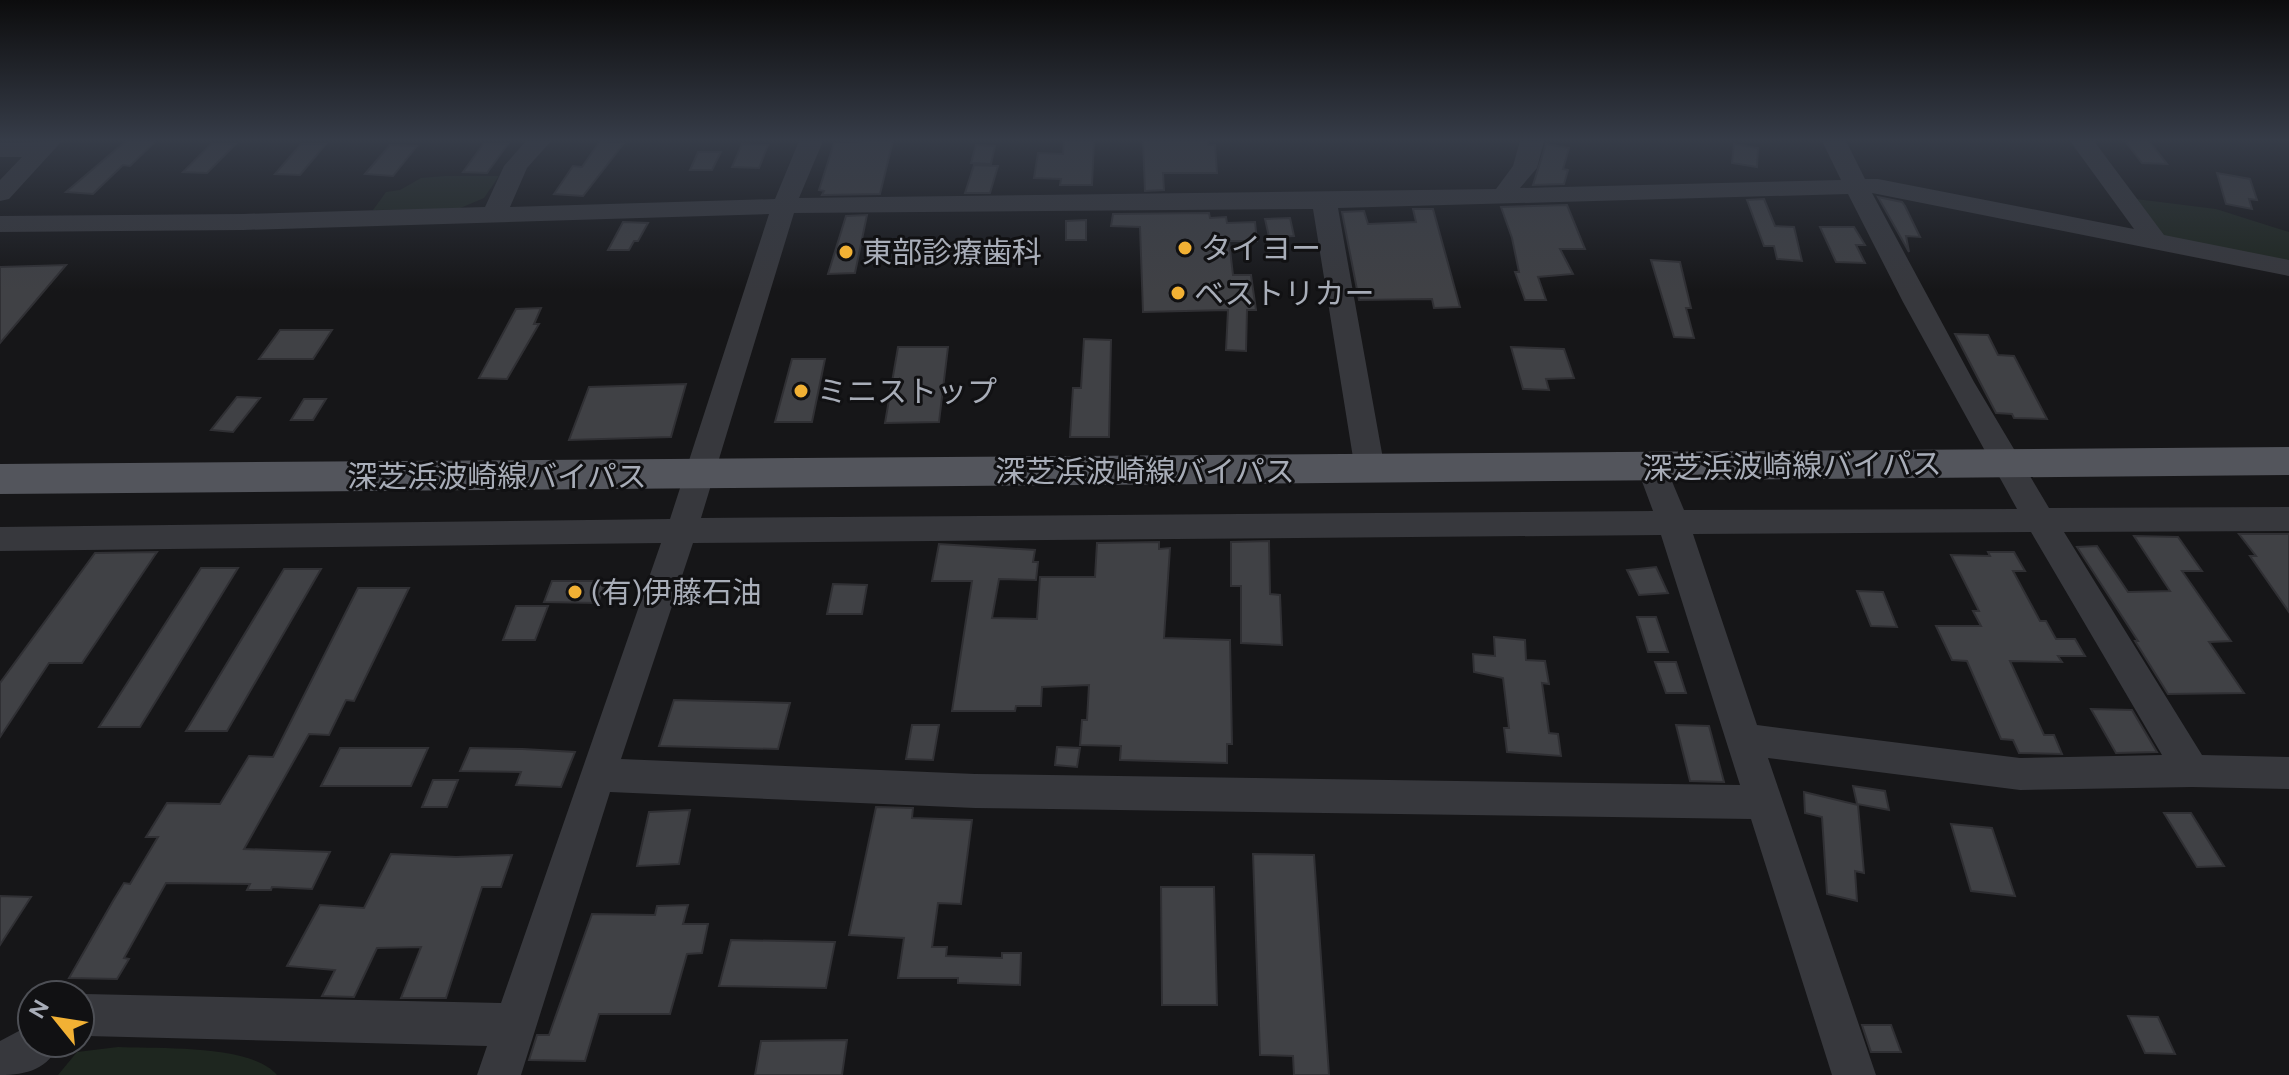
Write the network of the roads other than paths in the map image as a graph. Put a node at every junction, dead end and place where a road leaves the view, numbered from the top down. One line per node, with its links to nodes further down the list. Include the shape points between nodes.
1 (505, 191): 10 (street)
2 (790, 191): 9 (street)
3 (1632, 191): 7 (street)
4 (1859, 191): 15 (street)
5 (1904, 191): 12 (street)
6 (2119, 191): 12 (street)
7 (1509, 194): 8 (street)
8 (1324, 201): 9 (street); 16 (street)
9 (784, 206): 10 (street); 19 (street)
10 (494, 215): 11 (street)
11 (0, 224)
12 (2156, 242): 13 (street)
13 (2289, 268)
14 (2289, 445): 15 (main road, 深芝浜波崎線バイパス)
15 (2002, 455): 16 (main road, 深芝浜波崎線バイパス); 17 (main road, 深芝浜波崎線バイパス); 20 (main road, 深芝浜波崎線バイパス); 23 (street)
16 (1369, 461): 19 (main road, 深芝浜波崎線バイパス); 20 (main road, 深芝浜波崎線バイパス)
17 (2289, 461)
18 (0, 463): 19 (main road, 深芝浜波崎線バイパス)
19 (703, 465): 21 (main road, 深芝浜波崎線バイパス); 25 (street)
20 (1652, 468): 24 (street)
21 (0, 479)
22 (2289, 519): 23 (street)
23 (2040, 521): 24 (street); 28 (street)
24 (1673, 523): 25 (street); 27 (street)
25 (679, 533): 26 (street); 30 (street)
26 (0, 539)
27 (1744, 739): 28 (street, via 2020,774); 31 (street)
28 (2192, 771): 29 (street)
29 (2289, 773)
30 (597, 775): 31 (street, via 975,791); 33 (street)
31 (1763, 802): 35 (street)
32 (96, 1015): 33 (street)
33 (516, 1025): 34 (street)
34 (499, 1075)
35 (1854, 1075)

